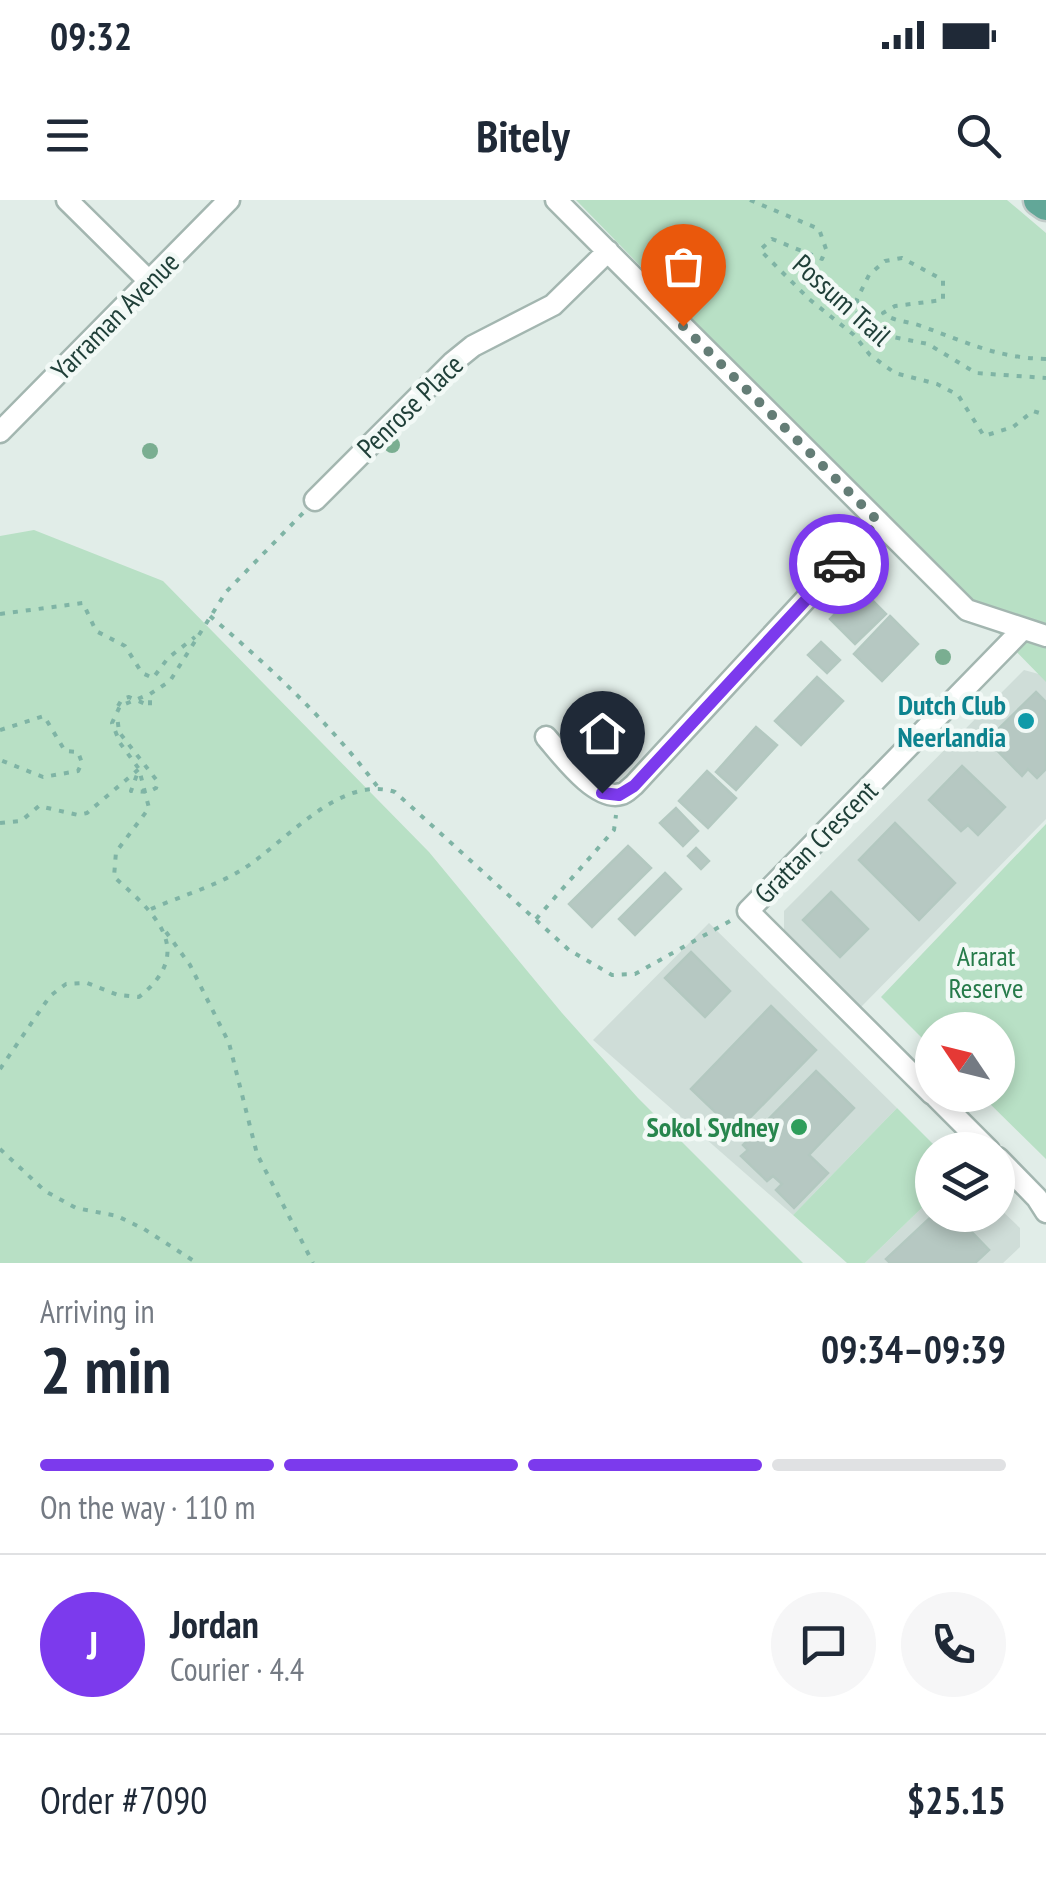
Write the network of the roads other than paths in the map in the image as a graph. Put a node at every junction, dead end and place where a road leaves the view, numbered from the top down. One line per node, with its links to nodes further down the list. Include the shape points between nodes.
1 (66, 200): 7 (street)
2 (229, 200): 7 (street, Yarraman Avenue)
3 (556, 200): 6 (street)
4 (1040, 200): 5 (main road)
5 (1046, 206)
6 (608, 251): 9 (street, Penrose Place, via 553,305 452,362); 10 (street)
7 (149, 282): 8 (street, Yarraman Avenue)
8 (0, 432)
9 (315, 500)
10 (878, 521): 11 (street, via 967,610); 13 (street, via 634,786 619,795 602,793)
11 (1022, 630): 12 (street); 14 (street, Grattan Crescent, via 748,911)
12 (1046, 636)
13 (546, 737)
14 (915, 1076)
15 (951, 1112): 16 (street, Grattan Crescent)
16 (971, 1132)
17 (1015, 1175): 18 (street)
18 (1046, 1212)

